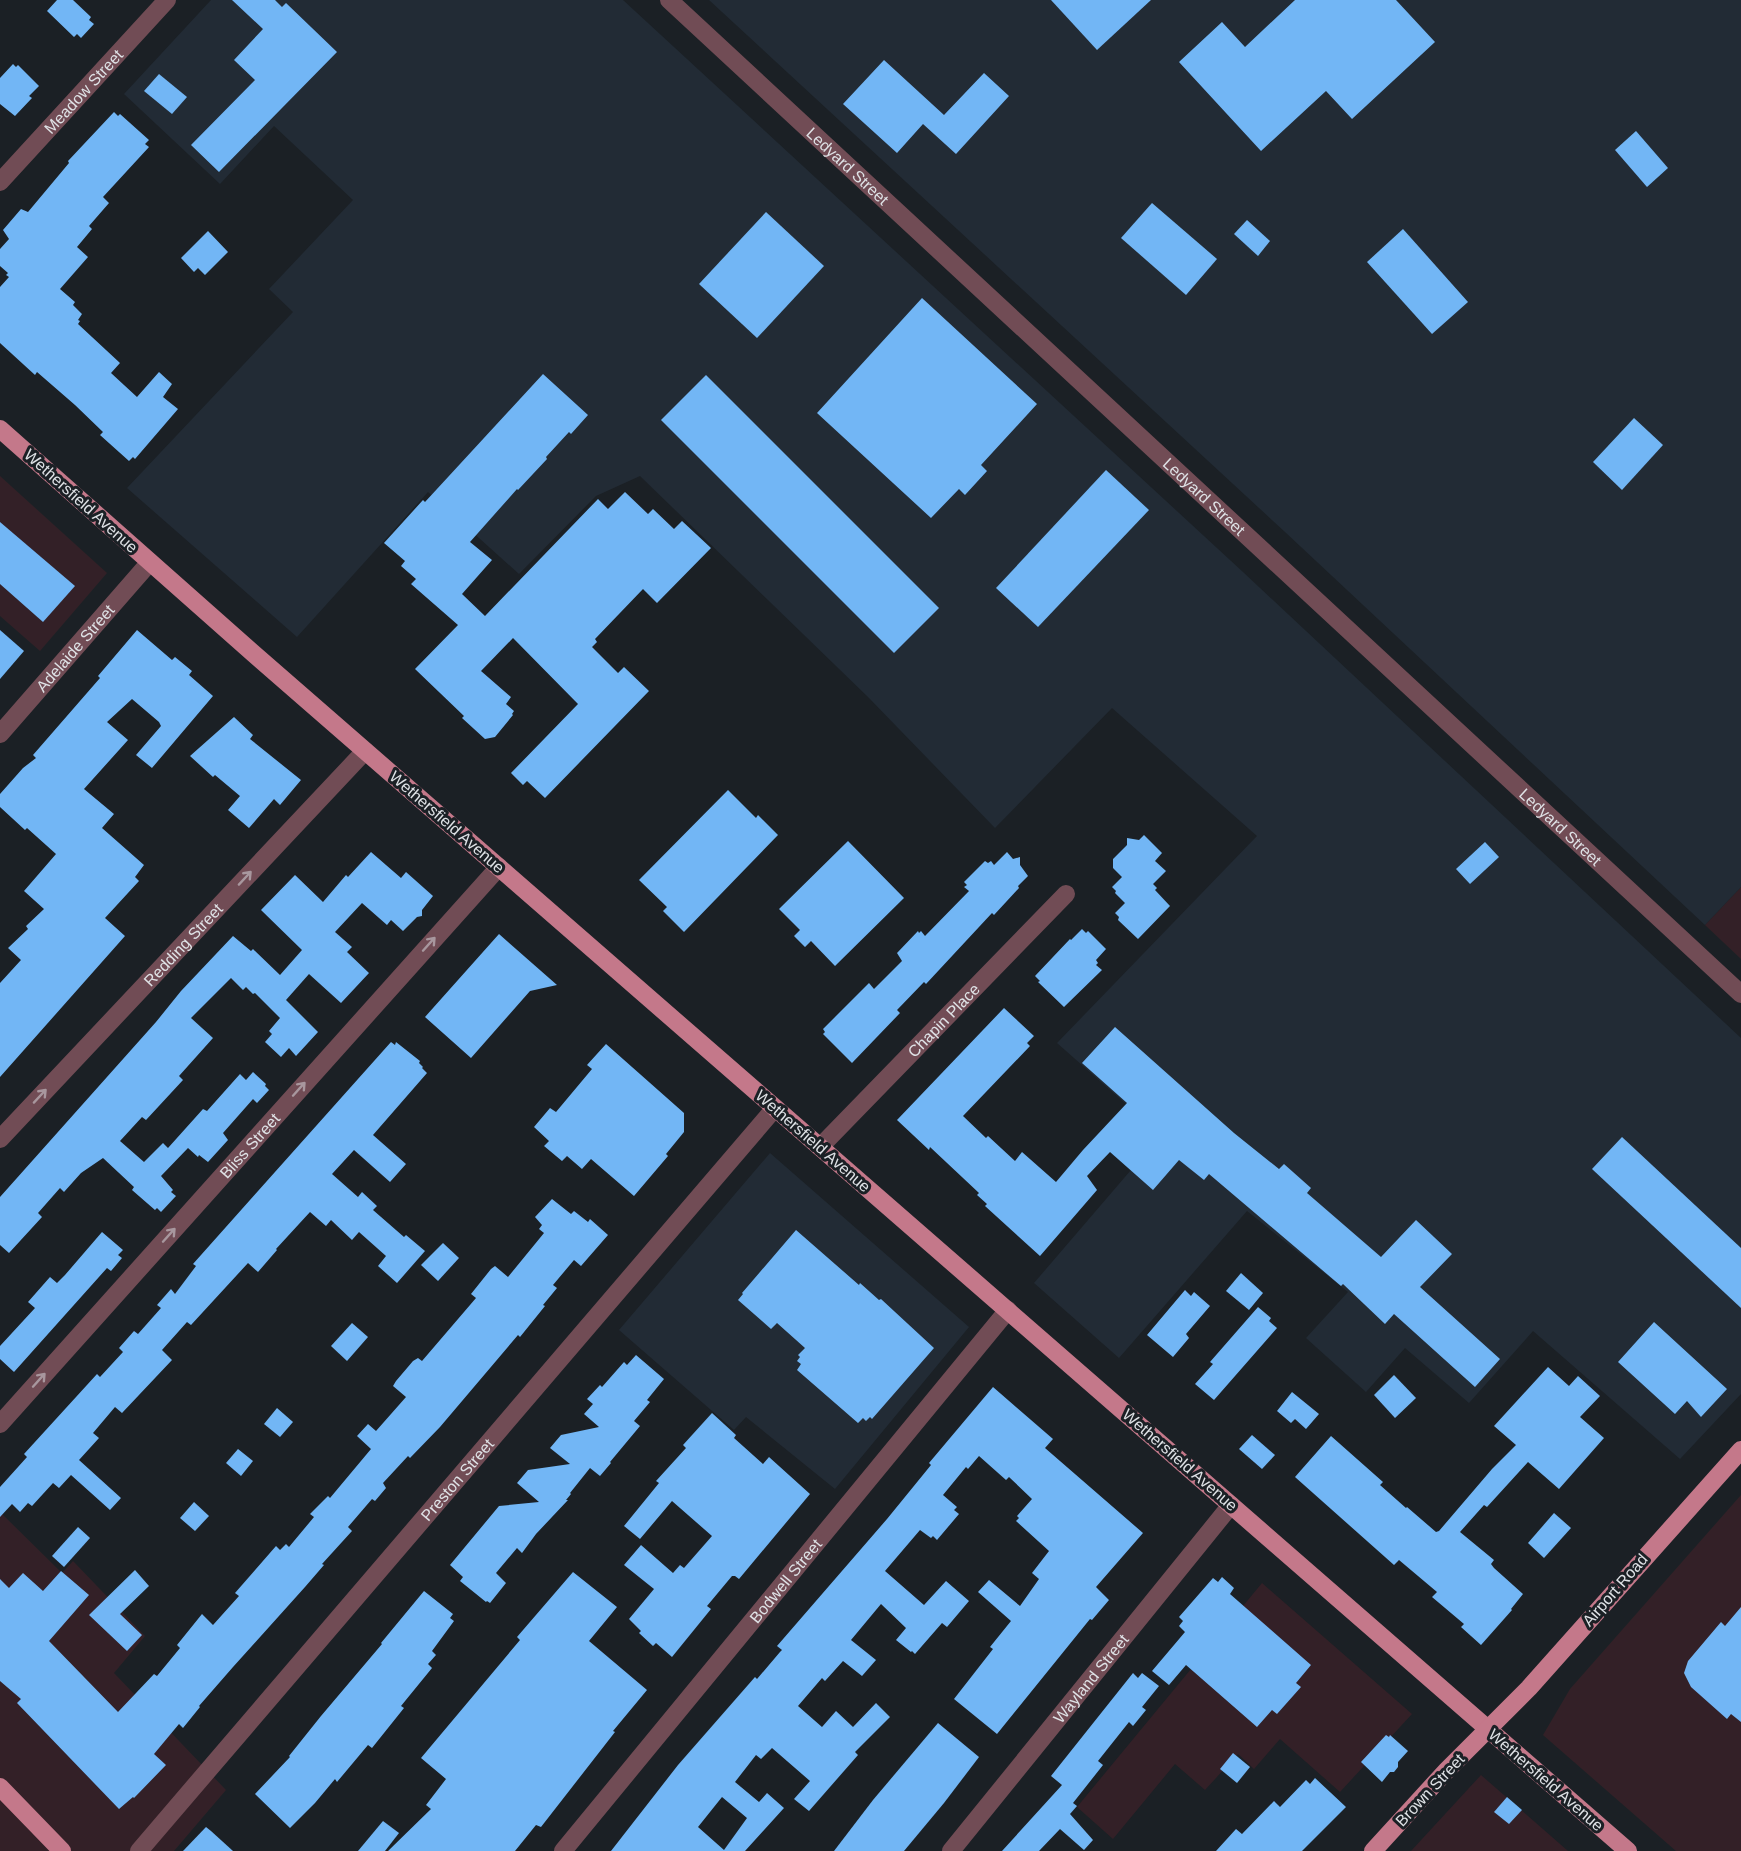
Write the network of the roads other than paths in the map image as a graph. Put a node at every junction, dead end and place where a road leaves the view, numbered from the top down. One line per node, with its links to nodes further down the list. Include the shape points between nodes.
1 (166, 0): 3 (street, Meadow Street)
2 (669, 0): 10 (street, Ledyard Street)
3 (0, 182)
4 (0, 429): 5 (main road, Wethersfield Avenue)
5 (150, 562): 6 (street, Adelaide Street); 7 (main road, Wethersfield Avenue)
6 (0, 734)
7 (365, 751): 8 (main road, Wethersfield Avenue); 12 (street, Redding Street, one-way to 7)
8 (499, 867): 11 (main road, Wethersfield Avenue); 15 (street, Bliss Street, one-way to 8)
9 (1066, 894): 13 (street, Chapin Place)
10 (1741, 994)
11 (775, 1108): 13 (main road, Wethersfield Avenue); 21 (street, Preston Street)
12 (0, 1140)
13 (820, 1147): 14 (main road, Wethersfield Avenue)
14 (1008, 1310): 17 (main road, Wethersfield Avenue); 22 (street, Bodwell Street)
15 (0, 1424)
16 (1741, 1450): 18 (main road, Airport Road)
17 (1231, 1505): 18 (main road, Wethersfield Avenue); 23 (street, Wayland Street)
18 (1488, 1729): 24 (main road, Brown Street); 25 (main road, Wethersfield Avenue)
19 (0, 1787): 20 (main road)
20 (62, 1851)
21 (139, 1851)
22 (563, 1851)
23 (951, 1851)
24 (1373, 1851)
25 (1628, 1851)

